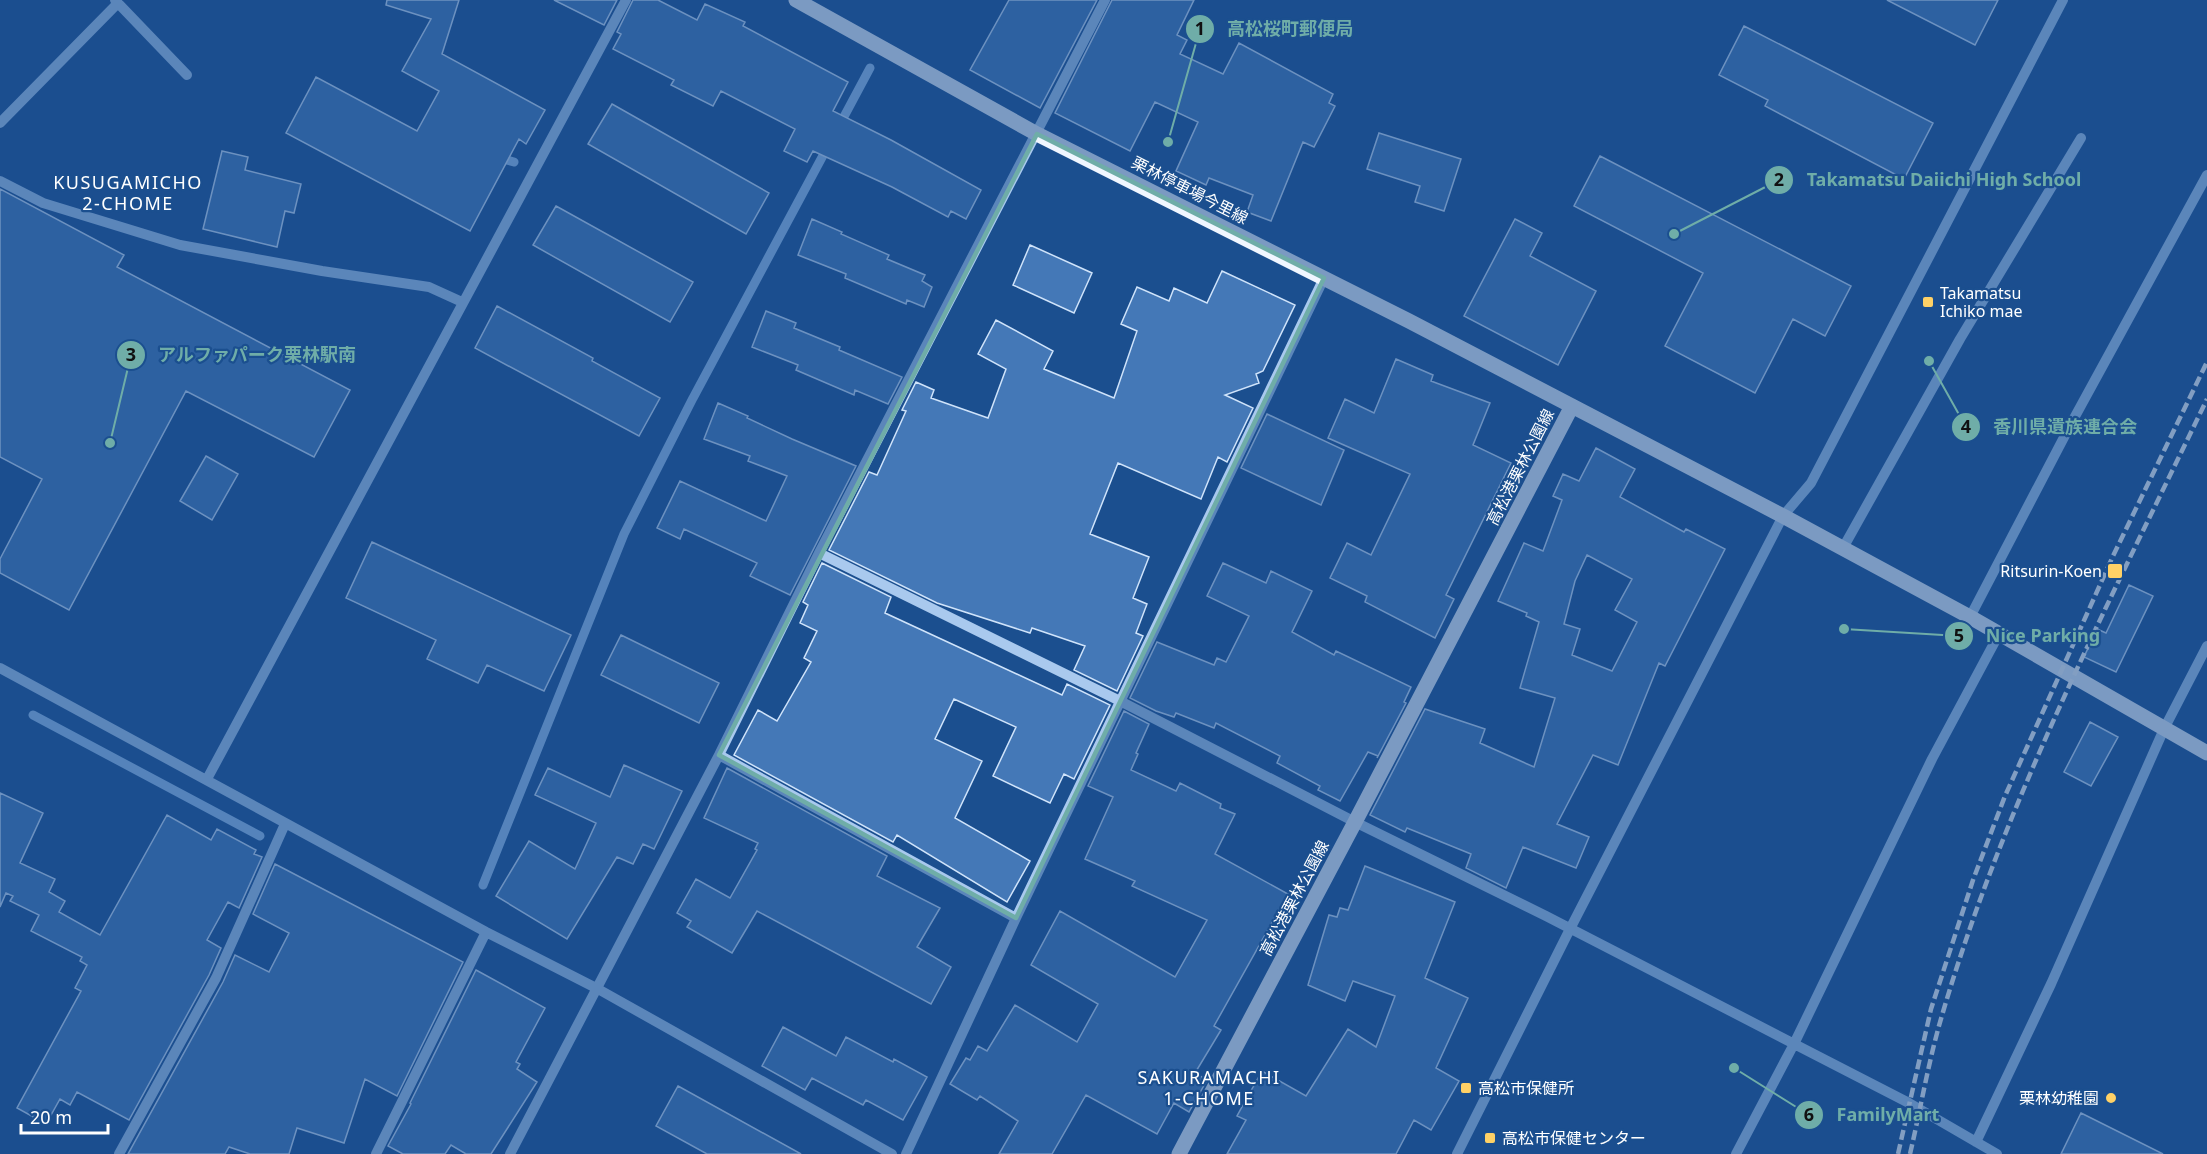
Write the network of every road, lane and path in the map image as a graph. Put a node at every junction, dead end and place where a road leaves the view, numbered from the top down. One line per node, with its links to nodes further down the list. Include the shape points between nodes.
1 (626, 0): 13 (street)
2 (796, 0): 8 (main road, 栗林停車場今里線)
3 (1105, 0): 8 (street)
4 (2063, 0): 15 (street, via 1811,483)
5 (117, 2): 6 (street); 7 (street)
6 (187, 75)
7 (0, 123)
8 (1037, 134): 12 (main road, 栗林停車場今里線); 17 (street)
9 (2081, 138): 16 (street, via 1960,339)
10 (2207, 175): 18 (street)
11 (0, 181): 13 (street, via 43,203 180,244 429,287)
12 (1324, 278): 14 (main road, 栗林停車場今里線); 22 (street)
13 (462, 302): 26 (street)
14 (1572, 406): 15 (main road, 高松港栗林公園線); 27 (main road, 高松港栗林公園線)
15 (1783, 516): 16 (main road, 高松港栗林公園線); 30 (street)
16 (1843, 548): 18 (main road, 高松港栗林公園線)
17 (819, 553): 22 (street); 25 (street)
18 (1970, 617): 19 (main road, 高松港栗林公園線)
19 (1999, 634): 23 (main road, 高松港栗林公園線); 33 (street, via 1932,759)
20 (2207, 645): 23 (street)
21 (0, 668): 26 (street)
22 (1120, 701): 27 (street); 29 (street)
23 (2164, 729): 24 (main road, 高松港栗林公園線); 34 (street)
24 (2207, 753)
25 (719, 755): 29 (street); 32 (street)
26 (207, 779): 28 (street)
27 (1355, 822): 30 (street); 40 (main road, 高松港栗林公園線)
28 (285, 824): 31 (street); 35 (street, via 216,978)
29 (1016, 918): 39 (street)
30 (1569, 929): 33 (street); 41 (street)
31 (486, 932): 32 (street); 36 (street)
32 (598, 988): 37 (street); 38 (street)
33 (1794, 1044): 34 (street); 42 (street)
34 (1977, 1143): 43 (street)
35 (119, 1154)
36 (376, 1154)
37 (510, 1154)
38 (891, 1154)
39 (906, 1154)
40 (1179, 1154)
41 (1457, 1154)
42 (1736, 1154)
43 (1997, 1154)

